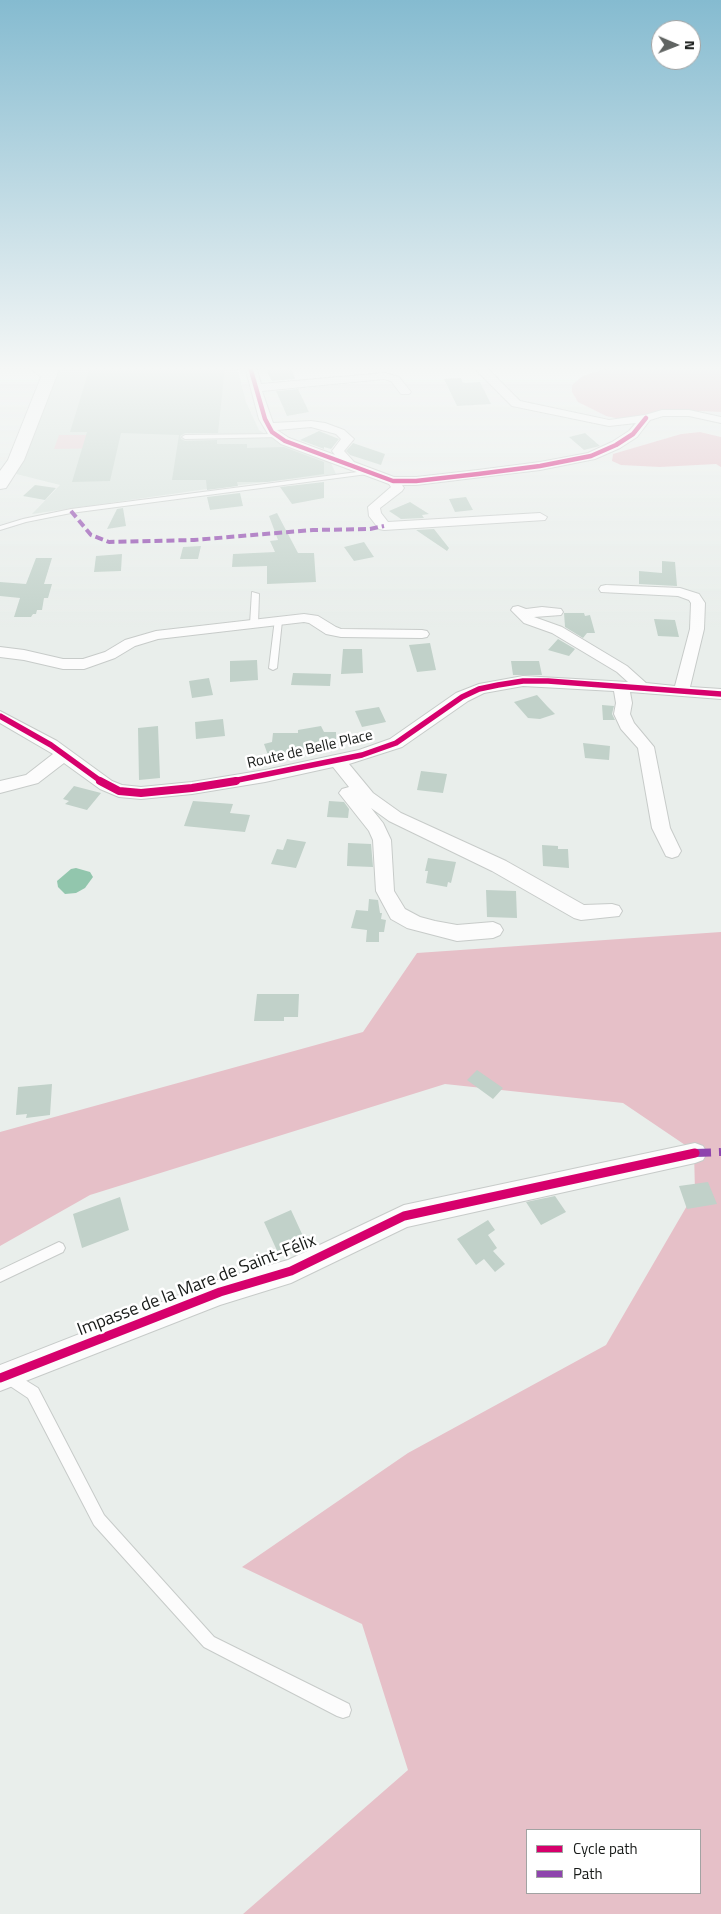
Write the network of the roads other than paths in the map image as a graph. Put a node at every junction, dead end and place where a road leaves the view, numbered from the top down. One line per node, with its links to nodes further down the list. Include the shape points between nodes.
1 (17, 456): 8 (main road)
2 (329, 456): 5 (street)
3 (342, 456): 5 (street)
4 (589, 456): 7 (street, via 478,474 416,481)
5 (348, 463): 6 (street)
6 (373, 472): 7 (street); 10 (lane, via 41,516)
7 (393, 480): 9 (street, via 398,488 374,508 384,526)
8 (0, 484)
9 (540, 517)
10 (0, 528)
11 (606, 589): 23 (street, via 680,592 698,602 697,629)
12 (255, 594): 15 (lane)
13 (556, 612): 19 (street, via 520,612 529,620 557,630)
14 (278, 621): 15 (street); 16 (street, via 313,619 330,631 341,633); 20 (lane)
15 (254, 624): 17 (street, via 156,635 84,664 63,664)
16 (422, 634)
17 (0, 652)
18 (571, 656): 19 (street)
19 (613, 664): 22 (street)
20 (273, 668)
21 (621, 686): 22 (street, Route de Belle Place); 27 (street, Route de Belle Place, via 523,681 479,689 446,707 396,743); 29 (street, via 622,714 646,747 659,820)
22 (641, 688): 23 (street, Route de Belle Place)
23 (681, 691): 24 (street, Route de Belle Place)
24 (721, 694)
25 (0, 716): 26 (street, Route de Belle Place, via 32,732)
26 (64, 754): 27 (street, Route de Belle Place, via 106,785 130,793 192,788); 28 (street, via 32,779)
27 (340, 765): 30 (street, via 367,797 395,818 499,866 580,913); 31 (street, via 345,791 378,828 382,840 385,891 398,914 414,923 442,931)
28 (0, 787)
29 (672, 851)
30 (612, 911)
31 (493, 930)
32 (695, 1153): 35 (street, Impasse de la Mare de Saint-Félix, via 404,1216 291,1271 220,1292)
33 (59, 1248): 34 (lane)
34 (0, 1276)
35 (3, 1376): 36 (lane, via 34,1393 100,1520 209,1642)
36 (343, 1710)

